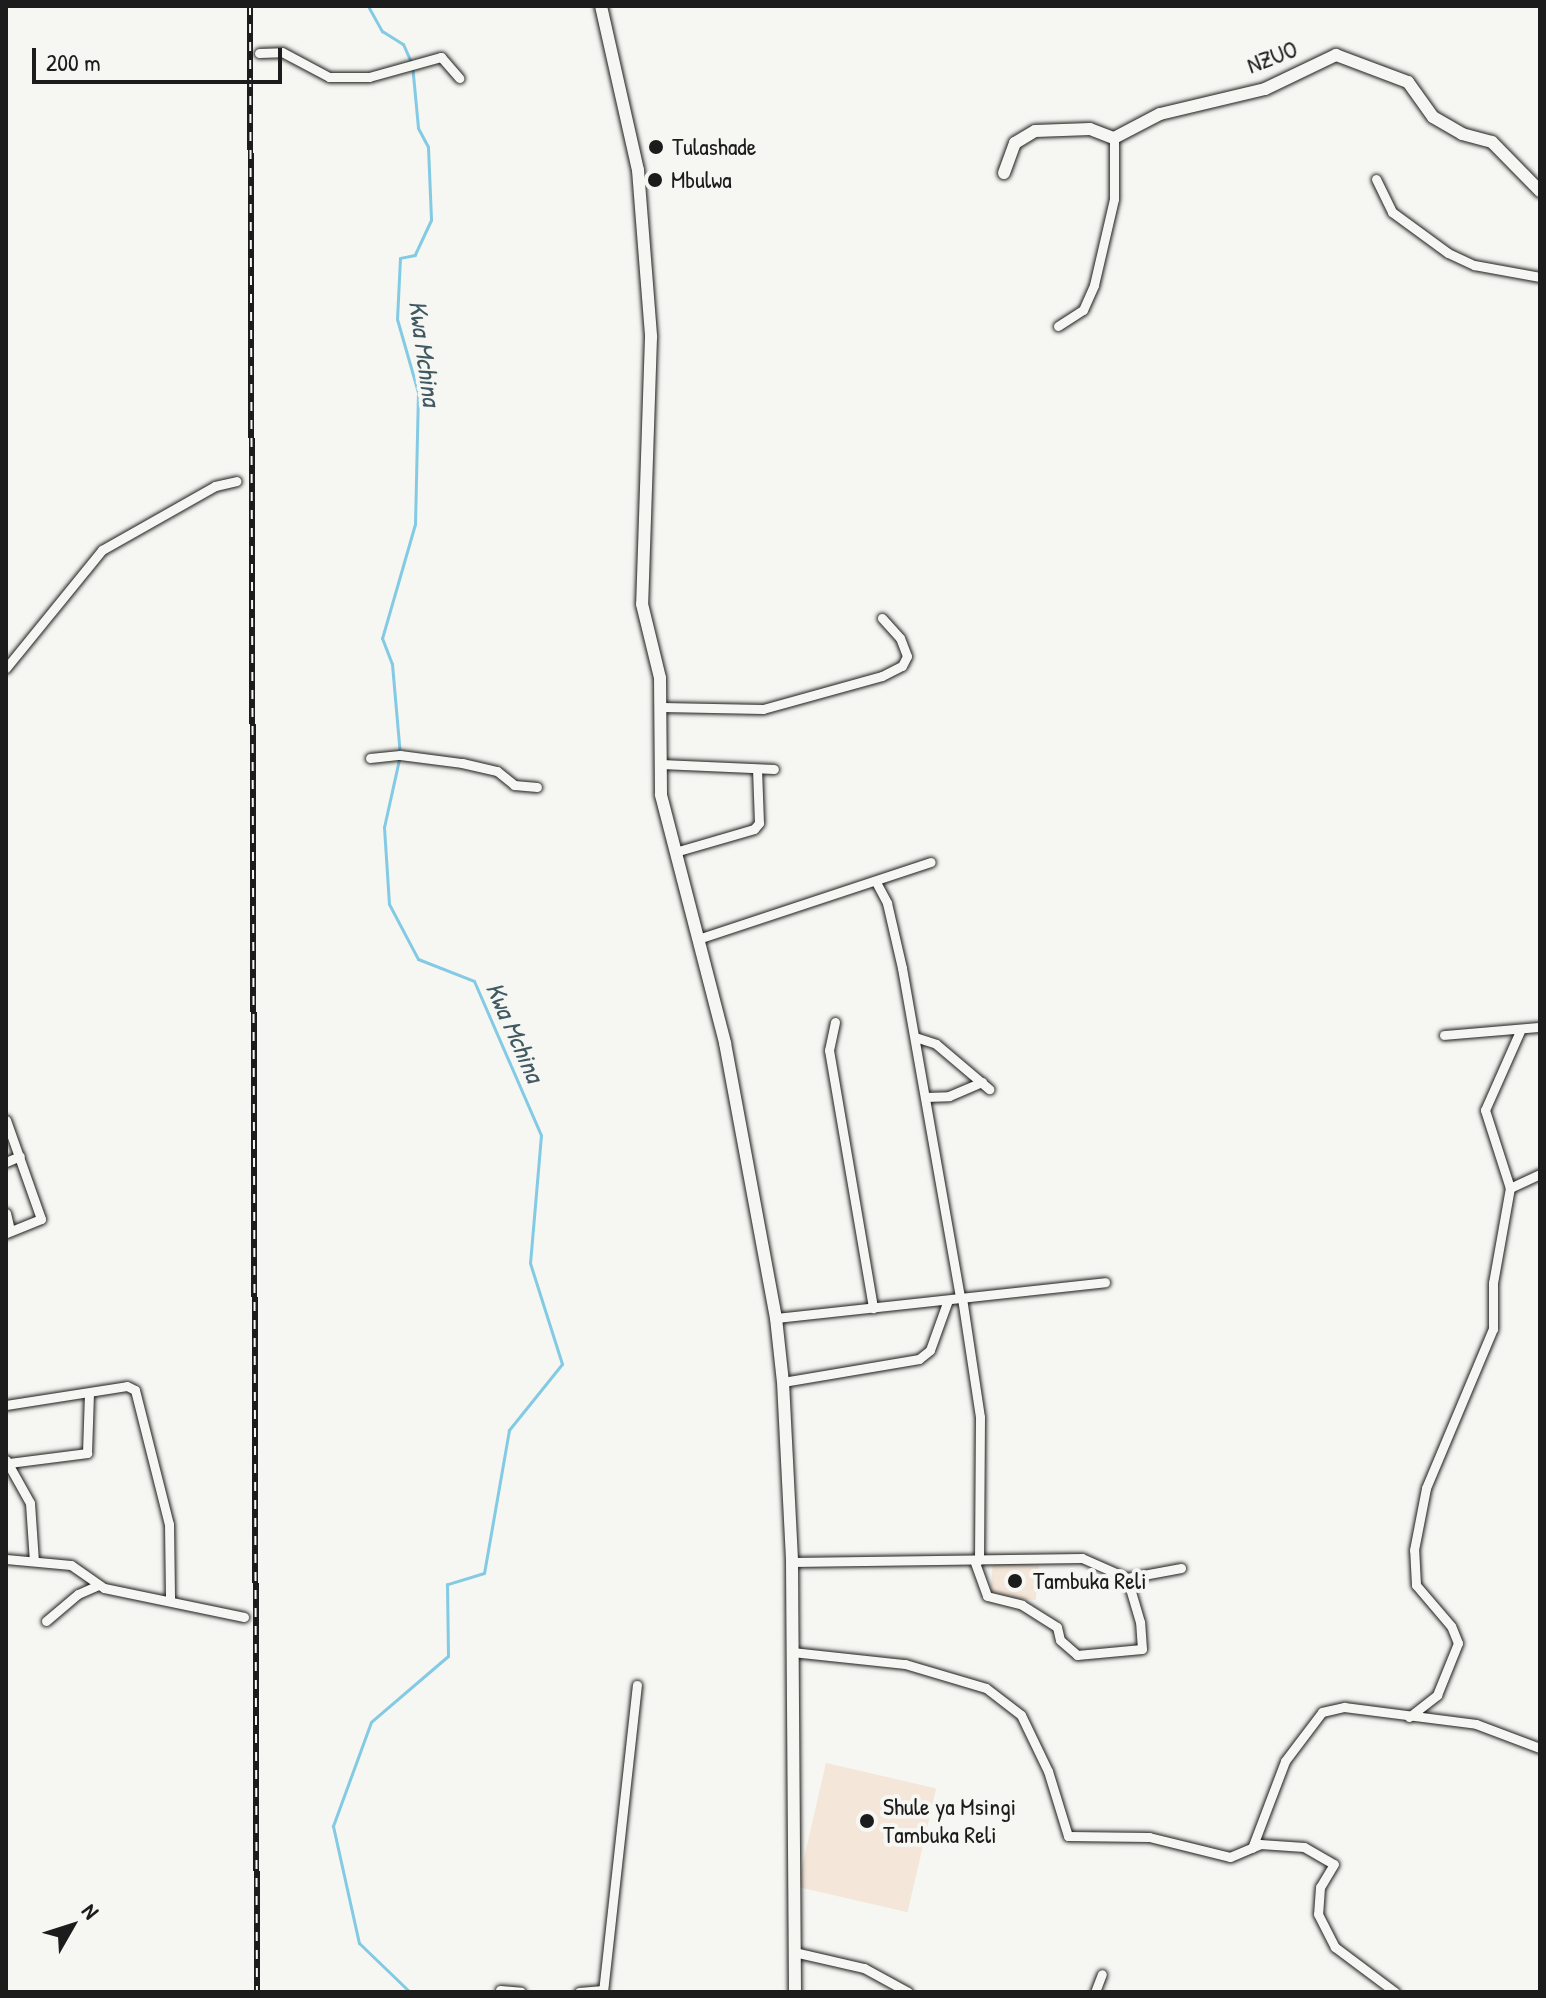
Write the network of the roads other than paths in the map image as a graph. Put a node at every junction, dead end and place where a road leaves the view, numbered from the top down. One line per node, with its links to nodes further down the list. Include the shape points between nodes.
1 (601, 6): 13 (street, via 638,170 651,337 642,604)
2 (259, 53): 3 (street, via 282,52 329,77 369,77 441,57)
3 (459, 78)
4 (1114, 138): 5 (street, via 1090,129 1035,131 1015,143); 7 (street, NZUO, via 1160,114 1265,89 1329,56 1345,55 1408,82 1433,117 1462,134 1492,142); 9 (street, via 1114,199 1090,295 1083,310)
5 (1004, 173)
6 (1376, 179): 8 (street, via 1392,212 1448,253 1474,265)
7 (1540, 191)
8 (1540, 277)
9 (1058, 326)
10 (236, 481): 12 (street, via 215,486 110,544 76,577)
11 (882, 618): 13 (street, via 900,638 907,656 904,665 882,676 784,706)
12 (6, 668)
13 (662, 707): 15 (street)
14 (370, 758): 18 (street, via 400,755 462,763 497,771 514,785)
15 (661, 764): 16 (street); 19 (street, via 665,816)
16 (757, 769): 17 (street); 19 (street, via 759,823 754,829)
17 (774, 769)
18 (537, 787)
19 (675, 852): 22 (street)
20 (931, 862): 21 (street)
21 (876, 882): 22 (street); 27 (street, via 896,934)
22 (698, 939): 40 (street, via 725,1043)
23 (835, 1022): 39 (street, via 829,1050)
24 (1540, 1027): 25 (street)
25 (1520, 1031): 26 (street); 33 (street, via 1485,1110)
26 (1444, 1035)
27 (915, 1037): 28 (street); 28 (street, via 936,1044 985,1086)
28 (925, 1097): 37 (street)
29 (6, 1120): 30 (street)
30 (20, 1156): 31 (street); 35 (street, via 41,1219)
31 (6, 1162)
32 (1540, 1174): 33 (street)
33 (1510, 1188): 57 (street, via 1493,1283 1493,1329 1426,1488 1414,1550 1416,1585 1451,1626 1458,1643 1437,1695)
34 (6, 1213): 35 (street)
35 (8, 1232)
36 (1105, 1282): 37 (street)
37 (961, 1298): 38 (street); 46 (street, via 980,1417)
38 (948, 1300): 39 (street); 41 (street, via 930,1350 919,1359)
39 (873, 1308): 40 (street)
40 (776, 1318): 41 (street)
41 (783, 1382): 48 (street)
42 (89, 1394): 43 (street); 44 (street, via 86,1453); 52 (street, via 127,1386 137,1393 169,1524)
43 (6, 1405)
44 (7, 1461): 47 (street, via 30,1503)
45 (6, 1559): 47 (street)
46 (976, 1560): 48 (street); 50 (street, via 1082,1558); 50 (street, via 987,1596 1022,1605 1057,1627 1060,1640 1077,1655 1141,1651 1140,1622)
47 (34, 1561): 51 (street, via 71,1565)
48 (792, 1562): 55 (street)
49 (1181, 1568): 50 (street)
50 (1127, 1578)
51 (98, 1585): 52 (street); 54 (street)
52 (170, 1600): 53 (street)
53 (244, 1617)
54 (46, 1621)
55 (792, 1652): 59 (street, via 905,1664 986,1688 1025,1723 1048,1771 1068,1836 1164,1839 1230,1857); 60 (street)
56 (637, 1685): 63 (street)
57 (1409, 1717): 58 (street, via 1495,1728); 59 (street, via 1344,1707 1314,1718 1285,1761)
58 (1540, 1748)
59 (1252, 1848): 69 (street, via 1304,1847 1334,1864 1320,1887 1318,1914 1335,1947)
60 (794, 1952): 66 (street); 67 (street, via 864,1968)
61 (1102, 1974): 68 (street)
62 (500, 1990): 64 (street)
63 (603, 1991): 65 (street)
64 (521, 1992)
65 (579, 1992)
66 (795, 1992)
67 (908, 1992)
68 (1095, 1992)
69 (1395, 1992)

